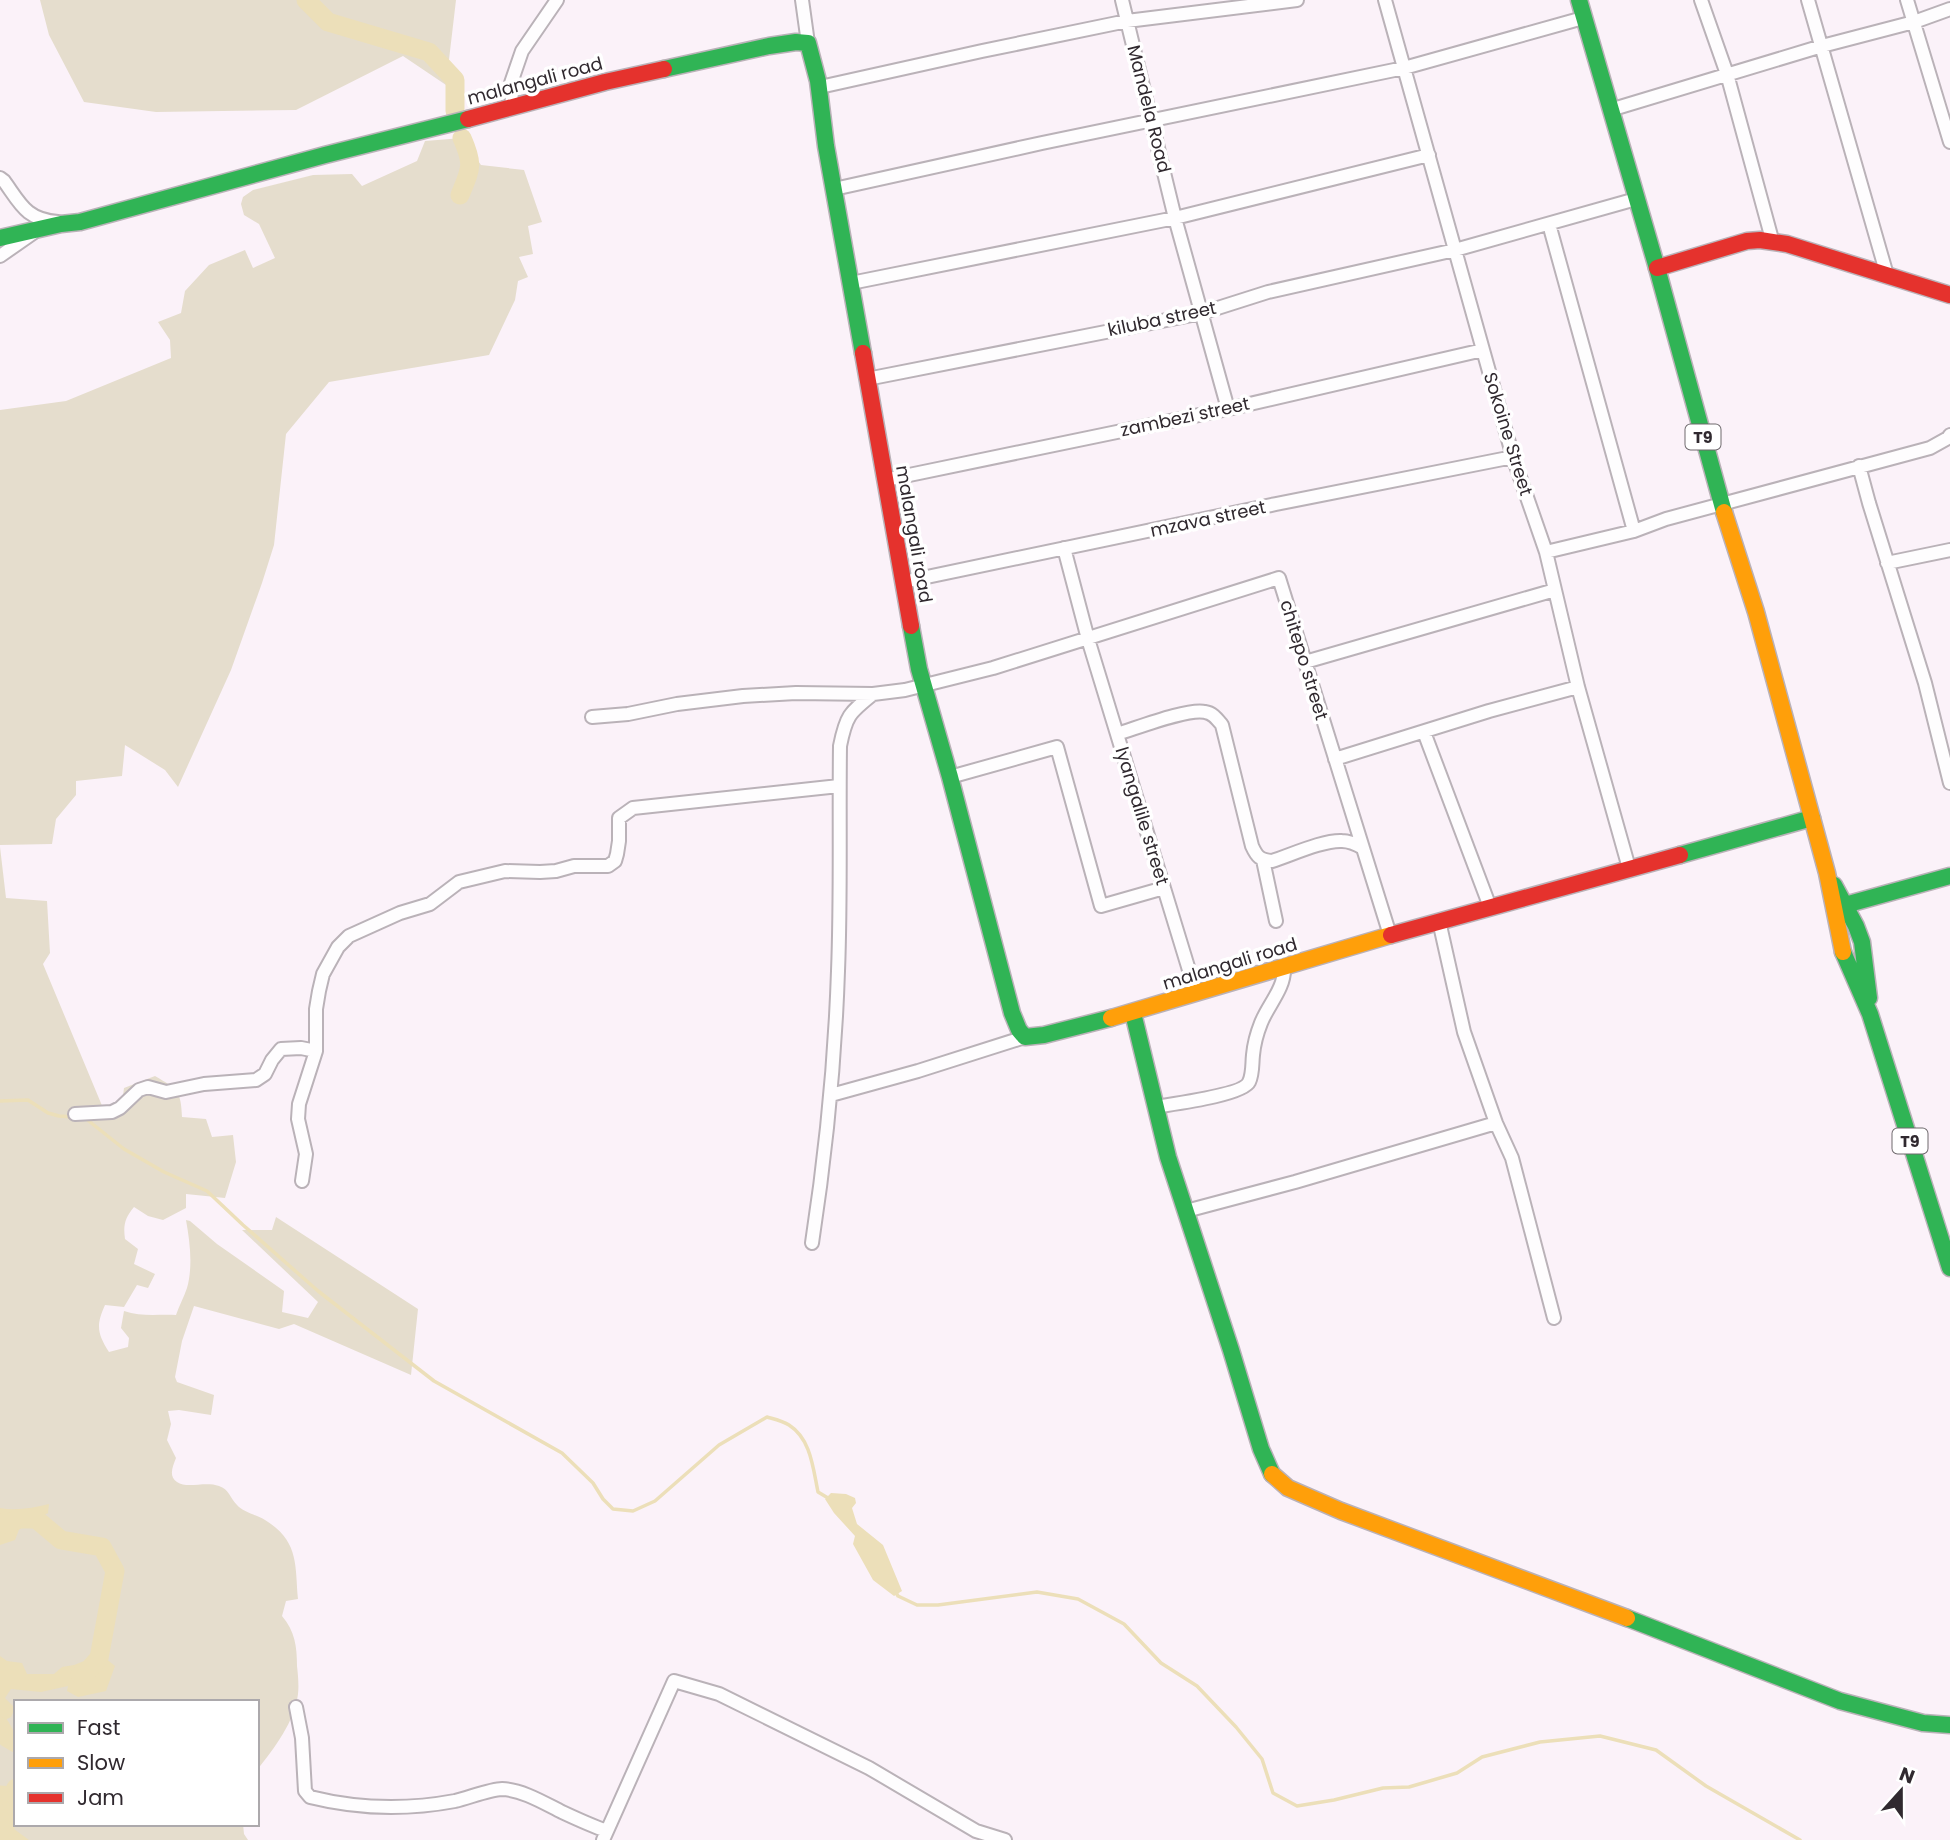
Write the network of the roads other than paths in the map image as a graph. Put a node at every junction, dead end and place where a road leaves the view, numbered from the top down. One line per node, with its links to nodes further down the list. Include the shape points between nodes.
1 (557, 0): 19 (street, via 518,60 511,83)
2 (802, 0): 14 (street)
3 (1122, 0): 12 (street, Mandela Road)
4 (1297, 0): 12 (street)
5 (1385, 0): 16 (street, Sokoine Street)
6 (1579, 0): 11 (main road, T9)
7 (1701, 0): 17 (street)
8 (1808, 0): 15 (street)
9 (1907, 0): 13 (street)
10 (1950, 9): 13 (street)
11 (1583, 18): 16 (street); 20 (main road, T9)
12 (1127, 21): 18 (street); 21 (street, Mandela Road)
13 (1914, 22): 15 (street); 22 (street)
14 (808, 43): 18 (main road, malangali road); 19 (main road, malangali road, via 725,55)
15 (1822, 46): 17 (street); 36 (street)
16 (1404, 68): 21 (street); 23 (street, Sokoine Street)
17 (1727, 74): 20 (street); 32 (street)
18 (820, 87): 25 (main road, malangali road)
19 (512, 108): 28 (main road, malangali road)
20 (1610, 110): 26 (main road, T9)
21 (1153, 121): 25 (street); 27 (street, Mandela Road)
22 (1950, 142)
23 (1429, 155): 27 (street); 33 (street, Sokoine Street)
24 (0, 178): 28 (street, via 22,208 38,218)
25 (834, 189): 37 (main road, malangali road)
26 (1636, 199): 29 (street, kiluba street); 35 (main road, T9)
27 (1175, 218): 37 (street); 39 (street)
28 (80, 222): 30 (main road, malangali road)
29 (1549, 224): 33 (street, kiluba street); 48 (street)
30 (39, 229): 31 (main road, malangali road); 34 (street)
31 (0, 238)
32 (1773, 243): 35 (main road, via 1747,241); 36 (main road)
33 (1455, 250): 39 (street, kiluba street, via 1268,292); 40 (street, Sokoine Street)
34 (0, 256)
35 (1657, 268): 47 (main road, T9)
36 (1887, 275): 38 (main road)
37 (851, 283): 41 (main road, malangali road)
38 (1950, 295)
39 (1202, 313): 41 (street, kiluba street); 42 (street)
40 (1483, 349): 42 (street, zambezi street); 44 (street, Sokoine Street)
41 (867, 379): 46 (main road, malangali road)
42 (1228, 409): 46 (street, zambezi street)
43 (1950, 435): 45 (street, via 1930,448)
44 (1513, 457): 49 (street, mzava street); 51 (street, Sokoine Street)
45 (1859, 466): 47 (street); 52 (street)
46 (885, 480): 53 (main road, malangali road)
47 (1721, 503): 48 (street); 68 (main road, T9)
48 (1634, 531): 51 (street)
49 (1063, 548): 53 (street, mzava street); 55 (street, lyangalile street)
50 (1950, 550): 52 (street)
51 (1546, 552): 54 (street, Sokoine Street)
52 (1887, 563): 64 (street)
53 (903, 582): 57 (main road, malangali road)
54 (1555, 590): 56 (street); 58 (street, Sokoine Street)
55 (1088, 639): 56 (street, chitepo street, via 1282,576); 57 (street, chitepo street); 62 (street, lyangalile street)
56 (1305, 662): 63 (street, chitepo street)
57 (925, 686): 59 (street, chitepo street); 65 (main road, malangali road)
58 (1578, 687): 61 (street); 71 (street, Sokoine Street)
59 (873, 694): 60 (street, chitepo street, via 743,696); 67 (street, via 845,722)
60 (592, 717)
61 (1424, 732): 63 (street); 76 (street)
62 (1117, 734): 70 (street, via 1190,712 1213,715 1222,725 1252,846); 74 (street, lyangalile street)
63 (1335, 759): 69 (street, chitepo street)
64 (1947, 767): 66 (street)
65 (950, 776): 74 (street, via 1057,747 1101,906); 88 (main road, malangali road, via 1012,1013)
66 (1950, 783)
67 (839, 786): 89 (street, via 633,808 618,818 617,854 608,866 505,871 459,882 430,904 349,936 323,974 316,1009); 90 (street, via 839,957)
68 (1812, 818): 71 (main road, malangali road); 72 (main road, T9)
69 (1363, 848): 70 (street, via 1342,841); 81 (street, chitepo street)
70 (1263, 860): 77 (street)
71 (1629, 868): 76 (main road, malangali road)
72 (1827, 873): 75 (main road, T9); 80 (main road, T9)
73 (1950, 876): 75 (main road)
74 (1164, 888): 85 (street, lyangalile street)
75 (1845, 905): 79 (main road, T9)
76 (1490, 907): 78 (main road, malangali road)
77 (1276, 921)
78 (1439, 921): 81 (main road, malangali road); 93 (street, via 1464,1031)
79 (1856, 926): 80 (main road); 82 (main road, T9)
80 (1837, 934): 83 (main road, T9)
81 (1390, 935): 84 (main road, malangali road)
82 (1863, 946): 83 (main road); 87 (main road, T9)
83 (1843, 953): 87 (main road, T9)
84 (1284, 968): 85 (main road, malangali road); 91 (street, via 1282,984 1256,1038 1246,1087)
85 (1196, 993): 86 (main road, malangali road)
86 (1133, 1013): 88 (main road, malangali road); 91 (main road)
87 (1870, 1014): 97 (main road, T9)
88 (1026, 1037): 90 (street)
89 (316, 1051): 92 (street, via 281,1049 256,1080 166,1092 148,1087 112,1112); 94 (street, via 299,1104 306,1154)
90 (831, 1095): 96 (street)
91 (1155, 1107): 95 (main road)
92 (75, 1114)
93 (1496, 1123): 95 (street); 98 (street, via 1512,1158)
94 (302, 1181)
95 (1186, 1211): 100 (main road, via 1261,1449 1272,1474 1288,1488 1840,1701 1923,1723)
96 (812, 1243)
97 (1950, 1268)
98 (1554, 1318)
99 (296, 1707): 101 (street, via 305,1791 310,1797 353,1806 402,1807 511,1790)
100 (1950, 1725)
101 (605, 1835): 102 (street, via 674,1681 719,1694 869,1768)
102 (974, 1835): 103 (street)
103 (1005, 1840)

